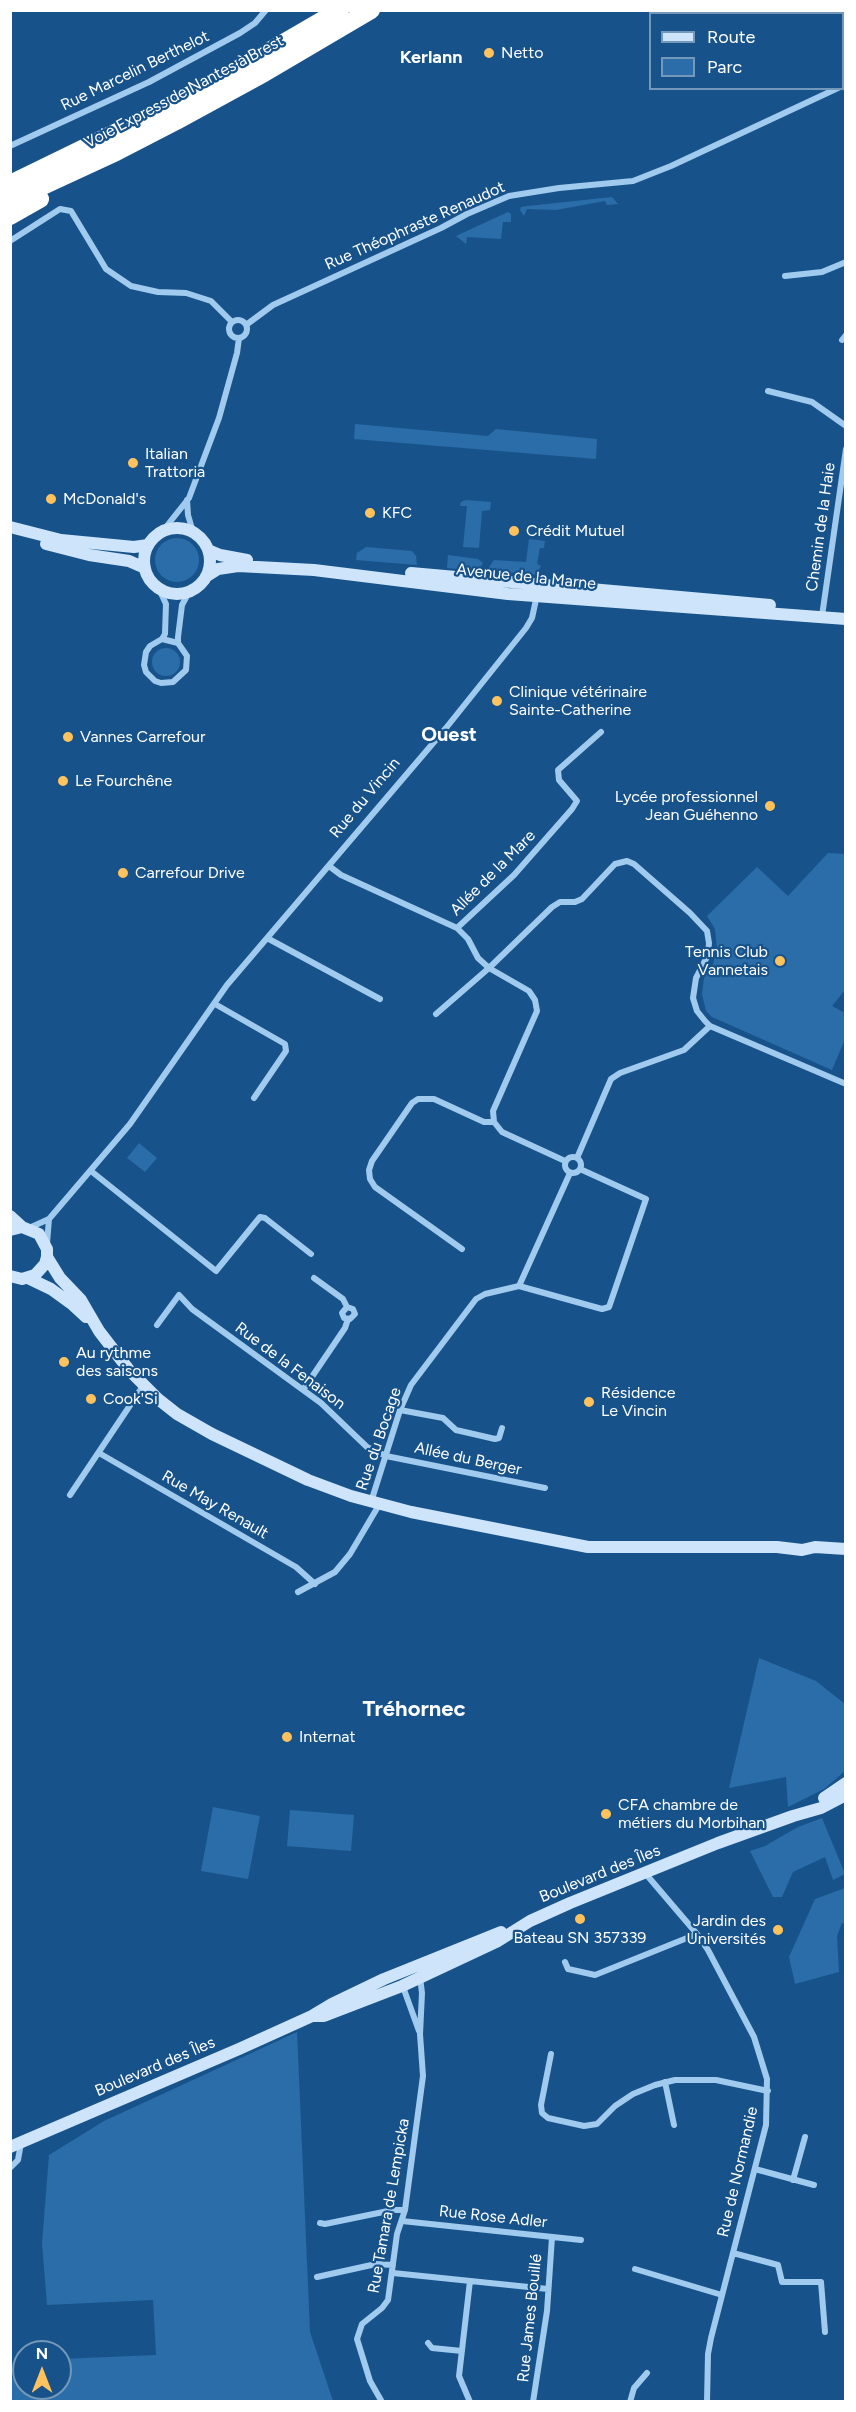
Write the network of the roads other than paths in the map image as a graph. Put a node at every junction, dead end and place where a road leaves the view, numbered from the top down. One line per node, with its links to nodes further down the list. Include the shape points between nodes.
1 (266, 10): 5 (street, Rue Marcelin Berthelot, via 240,33 149,82)
2 (340, 10): 6 (highway, Voie Express de Nantes à Brest, via 242,67)
3 (370, 10): 7 (highway, Voie Express de Nantes à Brest, via 264,73)
4 (834, 90): 16 (street, Rue Théophraste Renaudot, via 633,181 509,196 273,305)
5 (10, 146)
6 (91, 146): 8 (highway, via 70,147); 9 (highway, Voie Express de Nantes à Brest)
7 (116, 152): 10 (highway, Voie Express de Nantes à Brest); 11 (highway, via 107,165)
8 (10, 171)
9 (10, 184)
10 (10, 201)
11 (10, 216)
12 (10, 241): 15 (street, via 60,209 71,211 106,269 131,286 186,293 211,301)
13 (846, 262): 14 (street, via 822,272)
14 (785, 276)
15 (232, 322): 16 (street); 17 (street, via 230,333)
16 (246, 325): 17 (street, Rue Théophraste Renaudot, via 246,332)
17 (239, 338): 21 (street, Rue Théophraste Renaudot, via 219,418)
18 (768, 391): 19 (street, via 812,402)
19 (846, 426)
20 (846, 449): 34 (street, Chemin de la Haie)
21 (187, 500): 23 (street, Rue Théophraste Renaudot); 24 (street)
22 (10, 527): 26 (main road, via 62,540)
23 (162, 532): 24 (main road, via 178,528); 26 (main road)
24 (193, 532): 27 (main road)
25 (10, 533): 28 (main road)
26 (148, 545): 28 (main road)
27 (208, 550): 29 (main road); 31 (main road, Avenue de la Marne, via 247,560 348,567)
28 (145, 568): 30 (main road)
29 (207, 576): 31 (main road, Avenue de la Marne, via 218,569 238,566); 32 (main road)
30 (159, 589): 32 (main road); 36 (street, via 166,604)
31 (538, 591): 34 (main road, Avenue de la Marne); 39 (street, Rue du Vincin, via 532,618 504,658)
32 (189, 592): 37 (street, via 182,605)
33 (846, 612): 34 (main road, Avenue de la Marne)
34 (822, 613): 35 (main road, Avenue de la Marne)
35 (846, 619)
36 (162, 639): 37 (street); 37 (street, via 150,646 144,658 146,672 160,683 173,682 186,670 187,656)
37 (178, 643)
38 (601, 732): 40 (street, Allée de la Mare, via 558,770 559,780 577,801 572,809 514,874)
39 (329, 866): 40 (street, Allée de la Mare); 41 (street, Rue du Vincin)
40 (457, 928): 42 (street)
41 (267, 938): 43 (street); 44 (street, Rue du Vincin)
42 (489, 968): 45 (street); 46 (street, via 552,907 582,899 615,864 627,861 707,931 708,955 696,978 693,998 697,1011); 49 (street, via 529,991 537,1011 494,1111)
43 (380, 999)
44 (215, 1004): 48 (street, via 285,1044); 53 (street, Rue du Vincin, via 130,1124)
45 (436, 1014)
46 (710, 1026): 47 (street); 50 (street, via 684,1050 611,1079)
47 (846, 1084)
48 (254, 1098)
49 (494, 1122): 51 (street, via 502,1132); 58 (street, via 484,1122 434,1099 418,1099 369,1170 375,1187)
50 (577, 1158): 51 (street); 52 (street)
51 (566, 1161): 54 (street)
52 (580, 1168): 54 (street); 63 (street, Rue du Bocage, via 646,1198 609,1306 602,1309)
53 (91, 1171): 56 (street, Rue du Vincin); 60 (street, via 214,1271 260,1217)
54 (570, 1173): 63 (street)
55 (10, 1216): 57 (main road)
56 (49, 1219): 57 (street, Rue du Vincin); 59 (street)
57 (20, 1228): 59 (main road, via 39,1234)
58 (462, 1249)
59 (47, 1253): 62 (main road, via 40,1270); 65 (main road, via 60,1278 81,1300)
60 (311, 1254)
61 (314, 1278): 67 (street, via 343,1299 347,1306 342,1313 348,1319)
62 (16, 1279): 65 (main road, via 51,1289)
63 (519, 1286): 68 (street, Rue du Bocage, via 485,1294 469,1306 417,1375)
64 (157, 1325): 67 (street, Rue de la Fenaison, via 181,1292 192,1309)
65 (99, 1331): 66 (main road)
66 (143, 1386): 70 (street); 74 (main road, via 177,1414 212,1434 308,1480)
67 (303, 1390): 71 (street, Rue de la Fenaison, via 367,1447)
68 (400, 1410): 69 (street, via 443,1418 456,1430 495,1439); 71 (street, Rue du Bocage)
69 (502, 1428)
70 (99, 1454): 73 (street); 76 (street, Rue May Renault, via 296,1566)
71 (386, 1456): 72 (street, Allée du Berger); 74 (street, Rue du Bocage)
72 (544, 1488)
73 (70, 1495)
74 (375, 1504): 75 (main road, via 588,1547 777,1547 802,1542 815,1547); 76 (street, Rue du Bocage, via 350,1554 335,1572)
75 (843, 1548)
76 (315, 1584): 77 (street, Rue du Bocage)
77 (298, 1592)
78 (846, 1783): 80 (main road, Boulevard des Îles)
79 (846, 1795): 80 (main road, Boulevard des Îles)
80 (793, 1816): 81 (main road, Boulevard des Îles)
81 (645, 1873): 82 (main road, Boulevard des Îles); 83 (street, Rue de Normandie)
82 (522, 1926): 85 (main road, Boulevard des Îles); 87 (main road, Boulevard des Îles)
83 (697, 1934): 84 (street, via 595,1975 568,1969); 93 (street, Rue de Normandie, via 754,2037)
84 (566, 1962)
85 (416, 1966): 86 (main road, Boulevard des Îles); 87 (street, Rue Tamara de Lempicka)
86 (402, 1972): 88 (street); 89 (main road, Boulevard des Îles)
87 (420, 1978): 88 (main road, Boulevard des Îles); 90 (street, Rue Tamara de Lempicka)
88 (402, 1986): 89 (main road, Boulevard des Îles, via 324,2016); 90 (street, Rue Tamara de Lempicka)
89 (312, 2016): 96 (main road, Boulevard des Îles)
90 (420, 2034): 101 (street, Rue Tamara de Lempicka, via 423,2076)
91 (551, 2054): 92 (street, via 541,2105 548,2118 591,2126 633,2094)
92 (665, 2082): 93 (street, via 716,2080); 94 (street)
93 (768, 2091): 98 (street, Rue de Normandie, via 766,2125)
94 (674, 2125)
95 (805, 2137): 99 (street)
96 (16, 2145): 97 (street, via 18,2160)
97 (10, 2168)
98 (755, 2169): 99 (street); 106 (street, Rue de Normandie)
99 (793, 2180): 100 (street)
100 (814, 2185)
101 (405, 2210): 102 (street, Rue Tamara de Lempicka); 103 (street)
102 (402, 2221): 104 (street, Rue Rose Adler); 107 (street, Rue Tamara de Lempicka)
103 (320, 2223)
104 (552, 2237): 105 (street, Rue Rose Adler); 112 (street, Rue James Bouillé)
105 (582, 2240)
106 (733, 2253): 113 (street, Rue de Normandie); 114 (street, via 778,2265 782,2283 821,2282)
107 (393, 2265): 109 (street, Rue Tamara de Lempicka); 110 (street, via 376,2264)
108 (635, 2270): 113 (street)
109 (393, 2273): 111 (street); 118 (street, Rue Tamara de Lempicka, via 387,2303 366,2319 357,2339 370,2381)
110 (317, 2277)
111 (470, 2281): 112 (street); 116 (street)
112 (548, 2289): 120 (street, Rue James Bouillé)
113 (722, 2295): 122 (street, Rue de Normandie, via 708,2354)
114 (825, 2332)
115 (428, 2343): 116 (street, via 432,2348)
116 (462, 2351): 119 (street, via 459,2376)
117 (647, 2373): 121 (street, via 634,2388)
118 (382, 2402)
119 (470, 2402)
120 (533, 2402)
121 (630, 2402)
122 (707, 2402)

